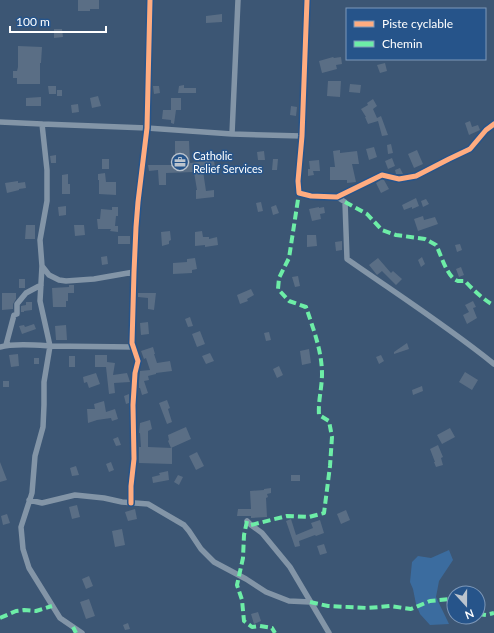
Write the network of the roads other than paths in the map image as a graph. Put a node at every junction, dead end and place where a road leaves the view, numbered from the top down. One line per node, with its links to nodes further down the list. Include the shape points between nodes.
1 (150, 0): 7 (street)
2 (238, 0): 8 (street)
3 (307, 0): 9 (street)
4 (0, 122): 5 (street)
5 (42, 124): 7 (street); 11 (street, via 47,170 47,201 40,240)
6 (494, 124): 10 (street, via 470,150 416,176 399,179 382,175)
7 (147, 128): 8 (street); 12 (street, via 137,214)
8 (232, 134): 9 (street)
9 (302, 136): 10 (street, via 299,192 311,196)
10 (337, 197): 17 (street, via 345,202 347,259)
11 (42, 266): 12 (street, via 48,275 66,281); 13 (street)
12 (134, 272): 16 (street)
13 (41, 285): 14 (street, via 26,293 17,304 17,314); 15 (street, via 40,301)
14 (3, 346): 15 (street)
15 (50, 346): 16 (street); 18 (street, via 44,382 43,427 35,456 32,493)
16 (133, 347): 19 (street, via 138,361 133,405 134,459)
17 (494, 364)
18 (29, 500): 19 (street, via 42,503 76,494); 22 (street, via 21,527 23,549 29,568 60,618)
19 (131, 503): 21 (street, via 148,504 184,525 214,562 266,592 289,601)
20 (247, 521): 21 (street, via 262,533 290,567)
21 (310, 602): 23 (street)
22 (82, 633)
23 (329, 633)

